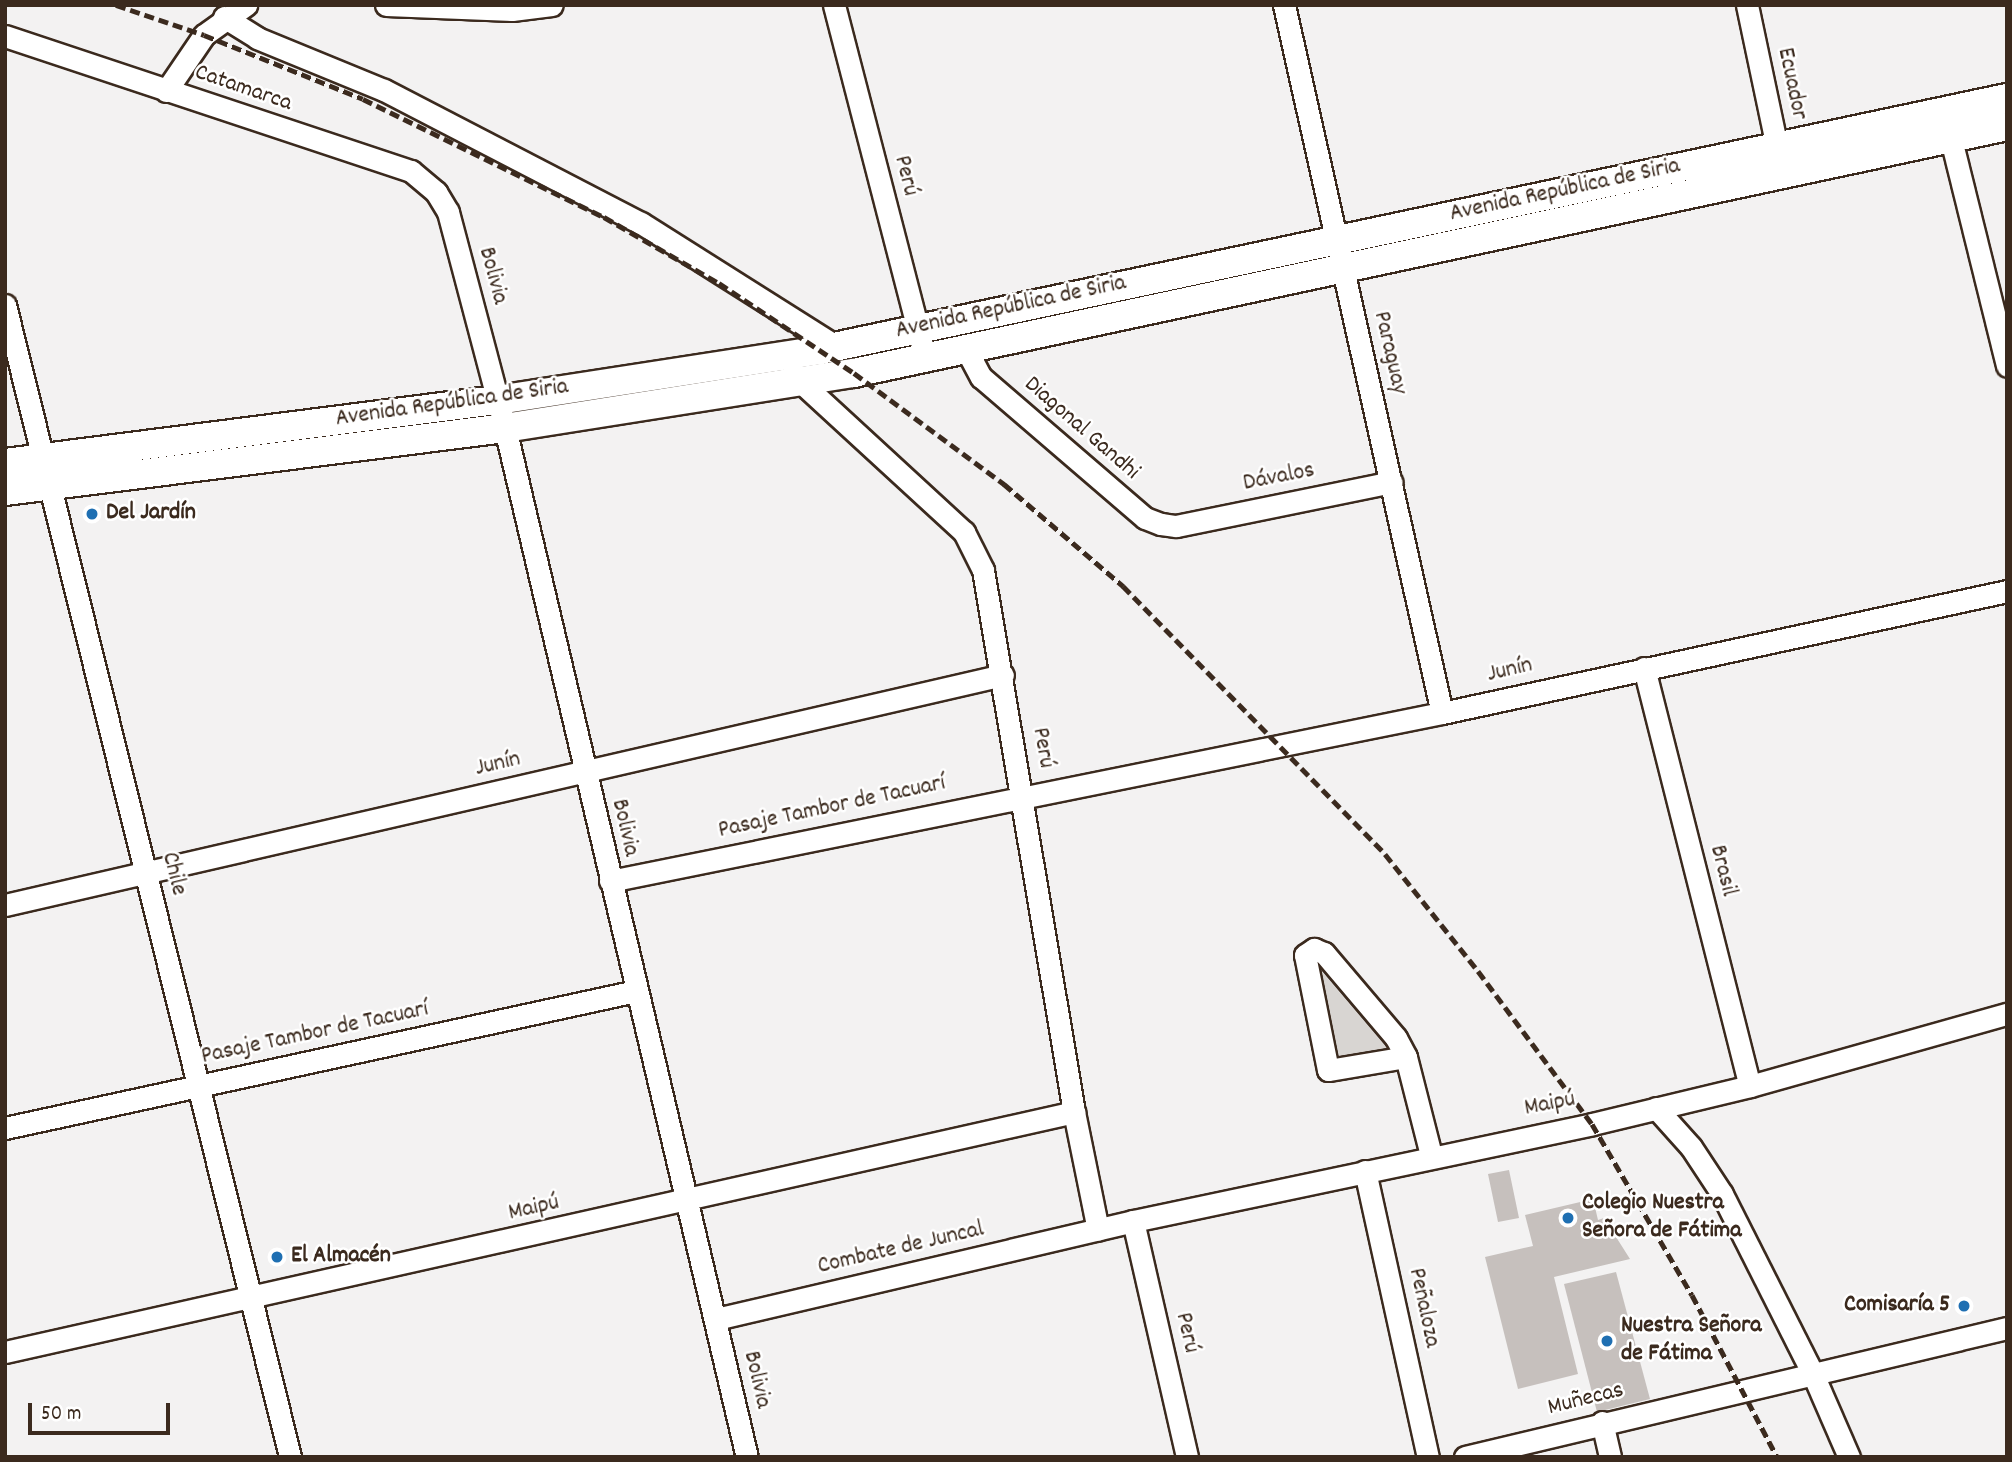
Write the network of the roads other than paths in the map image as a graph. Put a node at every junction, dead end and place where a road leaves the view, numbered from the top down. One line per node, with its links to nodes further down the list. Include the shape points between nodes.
1 (246, 5): 7 (street)
2 (386, 5): 6 (street, via 512,10)
3 (834, 5): 19 (street, Perú)
4 (1284, 5): 16 (street, Paraguay)
5 (1746, 5): 13 (street, Ecuador)
6 (549, 6)
7 (223, 17): 9 (street, via 204,35); 20 (street, via 257,38 384,90 641,222)
8 (5, 36): 9 (street, Catamarca)
9 (166, 91): 15 (street, Catamarca, via 411,171 436,192)
10 (2007, 98): 11 (main road, Avenida República de Siria)
11 (1948, 126): 12 (main road, Avenida República de Siria); 13 (main road, Avenida República de Siria); 14 (main road, Avenida República de Siria); 24 (street)
12 (2007, 127)
13 (1777, 147): 14 (street, Ecuador); 16 (main road, Avenida República de Siria)
14 (1783, 175): 17 (main road, Avenida República de Siria)
15 (448, 212): 26 (street, Bolivia)
16 (1335, 240): 17 (street, Paraguay); 19 (main road, Avenida República de Siria)
17 (1342, 269): 21 (main road, Avenida República de Siria); 30 (street, Paraguay)
18 (5, 304): 29 (street, Chile)
19 (916, 328): 20 (main road, Avenida República de Siria); 23 (street, Perú)
20 (834, 345): 22 (main road, Avenida República de Siria)
21 (967, 351): 23 (main road, Avenida República de Siria); 32 (street, Diagonal Gandhi, via 981,377 1145,518)
22 (778, 356): 25 (street, Perú); 26 (main road, Avenida República de Siria)
23 (926, 360): 25 (main road, Avenida República de Siria)
24 (2007, 366)
25 (797, 382): 27 (main road, Avenida República de Siria); 35 (street, Perú, via 964,532 983,570)
26 (498, 401): 27 (street, Bolivia); 29 (main road, Avenida República de Siria)
27 (505, 428): 29 (main road, Avenida República de Siria); 37 (street, Bolivia)
28 (5, 463): 29 (main road, Avenida República de Siria)
29 (46, 468): 31 (main road, Avenida República de Siria); 39 (street, Chile)
30 (1392, 482): 32 (street, Dávalos); 36 (street, Paraguay)
31 (5, 491)
32 (1176, 526)
33 (2007, 591): 34 (street, Junín)
34 (1644, 668): 36 (street, Junín); 46 (street, Brasil)
35 (1003, 675): 37 (street, Junín); 38 (street, Perú)
36 (1442, 713): 38 (street, Junín)
37 (585, 772): 39 (street, Junín); 40 (street, Bolivia)
38 (1023, 796): 40 (street, Pasaje Tambor de Tacuarí); 48 (street, Perú)
39 (146, 874): 41 (street, Junín); 45 (street, Chile)
40 (610, 881): 42 (street, Bolivia)
41 (5, 905)
42 (636, 991): 45 (street, Pasaje Tambor de Tacuarí); 52 (street, Bolivia)
43 (2007, 1014): 46 (street, Maipú)
44 (1406, 1057): 44 (street, via 1396,1038 1324,953 1314,949 1305,955 1328,1070); 50 (street)
45 (199, 1086): 49 (street, Pasaje Tambor de Tacuarí); 55 (street, Chile)
46 (1750, 1086): 47 (street, Maipú)
47 (1656, 1108): 50 (street, Maipú); 59 (street, via 1722,1194)
48 (1074, 1112): 52 (street, Maipú); 54 (street, Perú)
49 (5, 1128)
50 (1431, 1155): 51 (street, Maipú)
51 (1366, 1171): 53 (street, Maipú); 64 (street, Peñaloza)
52 (687, 1201): 55 (street, Maipú); 56 (street, Bolivia)
53 (1133, 1221): 54 (street, Maipú); 63 (street, Perú)
54 (1098, 1230): 56 (street, Combate de Juncal)
55 (249, 1299): 58 (street, Maipú); 61 (street, Chile)
56 (716, 1319): 62 (street, Bolivia)
57 (2007, 1328): 59 (street, Muñecas)
58 (5, 1352)
59 (1812, 1372): 60 (street, Muñecas); 67 (street)
60 (1602, 1422): 65 (street, Muñecas); 66 (street)
61 (290, 1457)
62 (747, 1457)
63 (1187, 1457)
64 (1428, 1457)
65 (1465, 1457)
66 (1611, 1457)
67 (1849, 1457)

